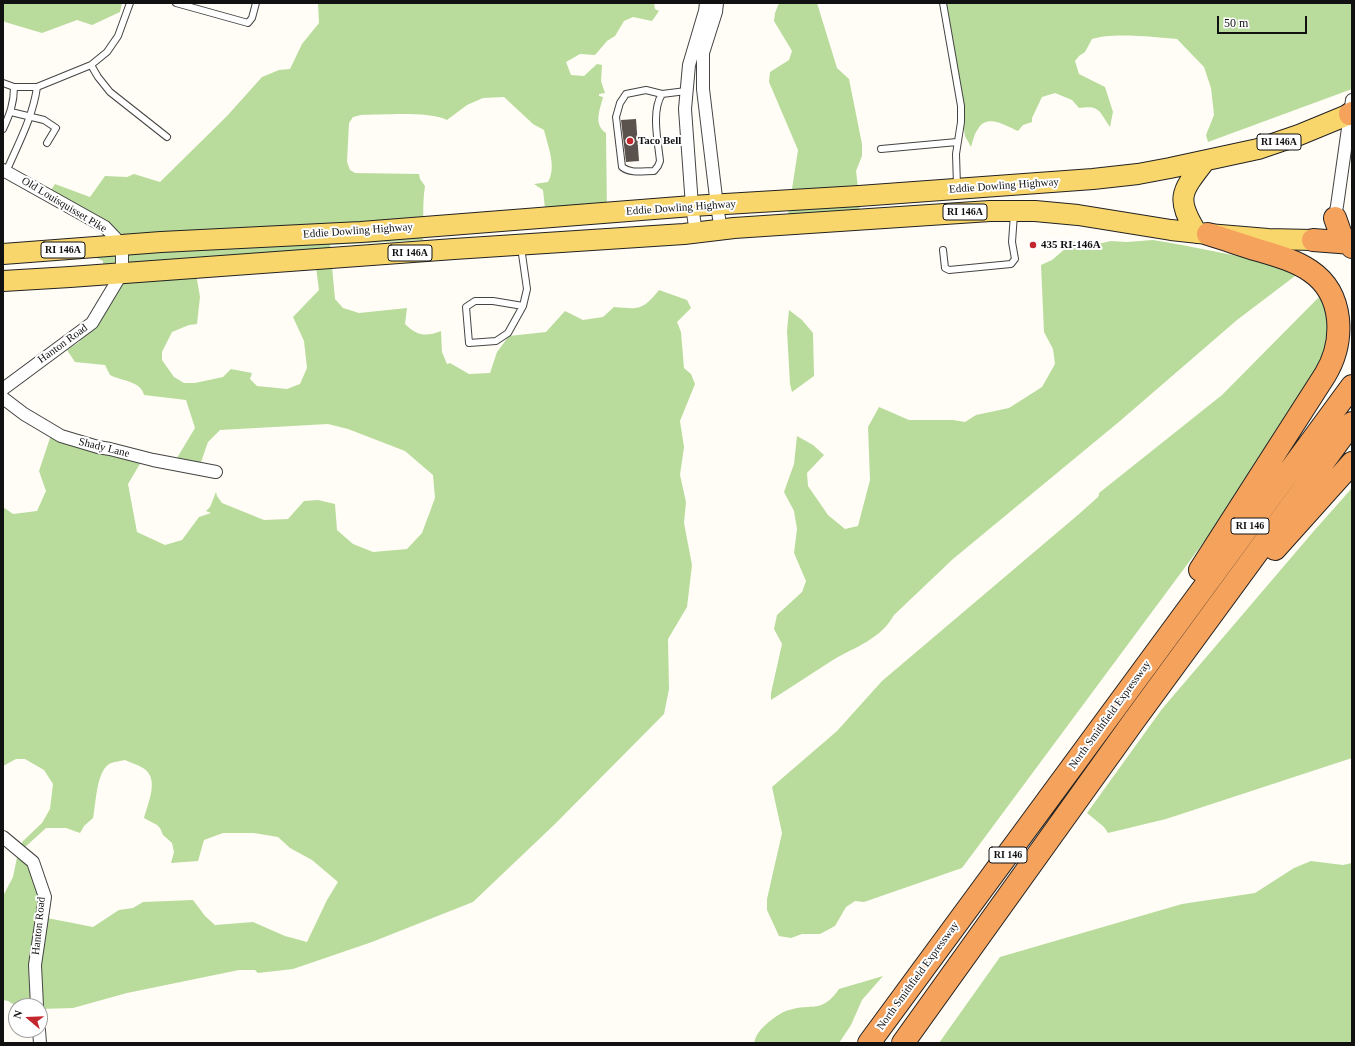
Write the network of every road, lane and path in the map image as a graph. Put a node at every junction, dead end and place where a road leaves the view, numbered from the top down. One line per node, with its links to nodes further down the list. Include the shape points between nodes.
1 (130, 3): 8 (lane, via 118,36 107,52)
2 (176, 3): 7 (lane)
3 (256, 3): 7 (lane, via 248,23)
4 (706, 3): 13 (street, via 689,65)
5 (717, 3): 12 (street, via 703,53)
6 (943, 3): 20 (lane, via 961,106)
7 (189, 5)
8 (91, 65): 11 (lane); 19 (lane, via 110,92)
9 (3, 83): 10 (lane)
10 (14, 86): 11 (lane); 16 (lane)
11 (37, 87): 17 (lane)
12 (703, 89): 13 (street); 27 (street)
13 (686, 91): 14 (lane); 26 (street)
14 (662, 94): 14 (lane, via 656,110 660,161 658,166 654,171 627,171 622,167 616,117 620,103 626,94 646,90)
15 (1351, 109): 23 (main road, Eddie Dowling Highway / RI 146A, via 1321,126 1282,141); 29 (street)
16 (11, 112): 17 (lane); 18 (lane)
17 (30, 117): 21 (lane, via 44,120 56,128); 24 (lane)
18 (3, 128)
19 (167, 137)
20 (957, 142): 22 (lane); 25 (lane)
21 (47, 143)
22 (880, 149)
23 (1205, 161): 25 (main road, Eddie Dowling Highway / RI 146A, via 1138,174); 32 (main road, via 1190,180 1183,200 1184,211)
24 (5, 171): 35 (street, Old Louisquisset Pike, via 105,227)
25 (957, 190): 27 (main road, Eddie Dowling Highway / RI 146A)
26 (692, 206): 27 (main road, Eddie Dowling Highway / RI 146A); 31 (street); 35 (main road, Eddie Dowling Highway / RI 146A, via 361,232)
27 (717, 206): 30 (street)
28 (1014, 210): 30 (main road, Eddie Dowling Highway / RI 146A); 32 (main road, Eddie Dowling Highway / RI 146A, via 1078,215); 37 (lane, via 1014,259 1011,264 949,270 945,268)
29 (1335, 218): 33 (street, via 1330,227); 34 (highway, via 1339,232)
30 (721, 230): 31 (main road, Eddie Dowling Highway / RI 146A)
31 (696, 233): 36 (main road, Eddie Dowling Highway / RI 146A)
32 (1202, 234): 33 (main road, RI 146A); 48 (highway, via 1287,258 1312,272 1321,280 1333,299 1337,315 1338,340 1334,359 1325,375 1183,597)
33 (1313, 240): 34 (highway, RI 146A)
34 (1350, 244)
35 (122, 245): 38 (main road, Eddie Dowling Highway / RI 146A); 39 (street)
36 (521, 245): 39 (main road, Eddie Dowling Highway / RI 146A); 41 (lane, via 527,289)
37 (943, 250)
38 (3, 254)
39 (122, 273): 40 (main road, Eddie Dowling Highway / RI 146A); 43 (street, Hanton Road, via 92,323)
40 (3, 281)
41 (523, 306): 41 (lane, via 508,333 496,341 469,343 466,307 475,301)
42 (1352, 386): 48 (highway, North Smithfield Expressway / RI 146)
43 (3, 389)
44 (3, 398): 47 (street, Shady Lane, via 61,436 153,460)
45 (1352, 423): 49 (highway, North Smithfield Expressway / RI 146)
46 (1352, 464): 49 (highway)
47 (216, 472)
48 (1147, 665): 52 (highway, North Smithfield Expressway / RI 146)
49 (1173, 668): 53 (highway, North Smithfield Expressway / RI 146)
50 (3, 837): 51 (street, Hanton Road, via 33,862 45,897 35,965)
51 (37, 998)
52 (869, 1043)
53 (903, 1043)

